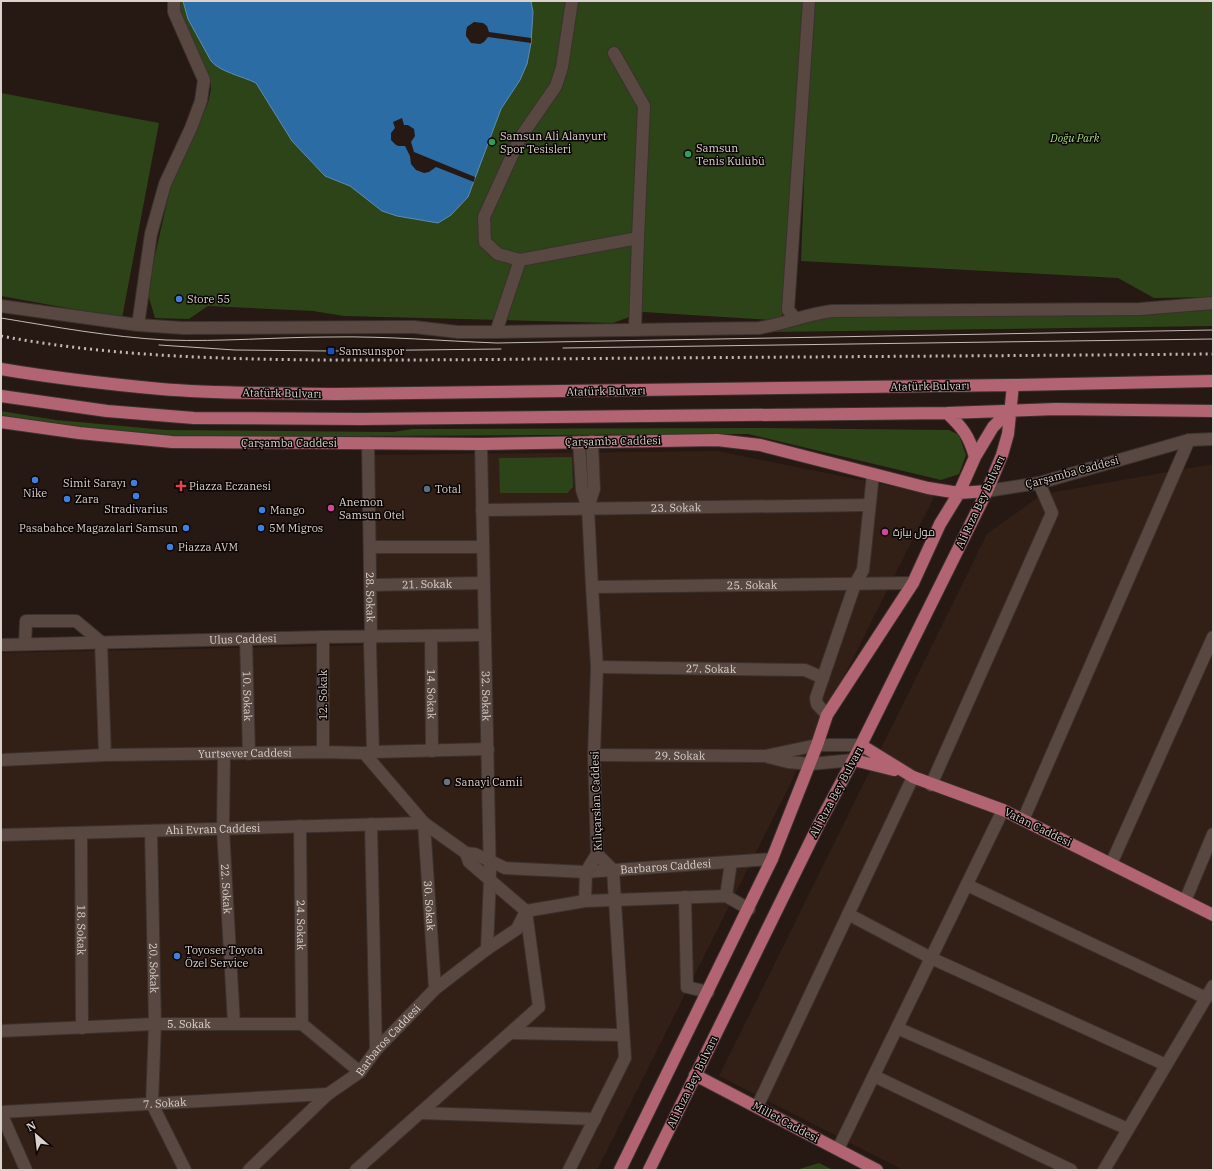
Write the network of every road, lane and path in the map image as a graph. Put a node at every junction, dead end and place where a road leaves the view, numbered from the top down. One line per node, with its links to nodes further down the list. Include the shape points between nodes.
1 (174, 1): 10 (street, via 174,12 204,80 201,101 165,184 151,234)
2 (572, 1): 6 (street, via 562,67 556,86 520,138 484,216 485,242 498,254)
3 (809, 1): 9 (street, via 788,310)
4 (614, 52): 5 (street, via 644,106)
5 (638, 238): 6 (street); 11 (street)
6 (520, 260): 12 (street)
7 (1213, 303): 9 (street, via 1140,309 832,311)
8 (1, 306): 10 (street)
9 (796, 319): 11 (street, via 759,328)
10 (138, 325): 12 (street, via 183,328 414,327 458,332)
11 (635, 330): 12 (street)
12 (496, 332)
13 (1, 369): 15 (main road, Atatürk Bulvarı, via 93,382 234,393 337,394)
14 (1213, 381): 15 (main road, Atatürk Bulvarı)
15 (1013, 385): 17 (main road, Ali Rıza Bey Bulvarı)
16 (1, 396): 19 (main road, via 107,411 194,418 361,419)
17 (1010, 410): 18 (main road); 19 (main road); 27 (main road, Ali Rıza Bey Bulvarı, via 993,427); 30 (main road, Ali Rıza Bey Bulvarı, via 1008,434)
18 (1213, 411)
19 (947, 413): 27 (main road, via 966,433)
20 (1, 422): 25 (main road, Çarşamba Caddesi, via 172,442)
21 (1213, 438): 22 (street, Çarşamba Caddesi)
22 (1189, 440): 29 (street, Çarşamba Caddesi); 71 (street)
23 (592, 441): 24 (main road, Çarşamba Caddesi); 28 (main road, Çarşamba Caddesi, via 717,440 760,445); 33 (street, Kılıçarslan Caddesi, via 594,489)
24 (579, 442): 26 (main road, Çarşamba Caddesi); 33 (street, Kılıçarslan Caddesi, via 582,490)
25 (368, 443): 26 (main road, Çarşamba Caddesi); 35 (street, 28. Sokak)
26 (481, 444): 34 (street, 32. Sokak)
27 (975, 457): 31 (main road, Ali Rıza Bey Bulvarı)
28 (873, 474): 31 (main road, Çarşamba Caddesi); 32 (street)
29 (1039, 483): 30 (street, Çarşamba Caddesi); 69 (street, via 1052,513)
30 (987, 491): 31 (main road, Çarşamba Caddesi); 55 (main road, Ali Rıza Bey Bulvarı)
31 (959, 493): 38 (main road, Ali Rıza Bey Bulvarı, via 940,524)
32 (869, 505): 33 (street, 23. Sokak); 39 (street, via 863,570)
33 (588, 508): 34 (street, 23. Sokak); 41 (street, Kılıçarslan Caddesi)
34 (482, 510): 36 (street, 32. Sokak)
35 (371, 547): 36 (street); 40 (street, 28. Sokak)
36 (483, 547): 37 (street, 32. Sokak)
37 (483, 583): 40 (street, 21. Sokak); 42 (street, 32. Sokak)
38 (913, 583): 39 (street, 25. Sokak); 53 (main road, Ali Rıza Bey Bulvarı)
39 (855, 584): 41 (street, 25. Sokak); 52 (street)
40 (371, 585): 43 (street, 28. Sokak)
41 (592, 587): 51 (street, Kılıçarslan Caddesi)
42 (485, 635): 44 (street, Ulus Caddesi); 56 (street, 32. Sokak)
43 (371, 636): 44 (street, Ulus Caddesi); 45 (street, Ulus Caddesi); 59 (street, 28. Sokak)
44 (431, 636): 57 (street, 14. Sokak)
45 (323, 637): 47 (street, Ulus Caddesi); 58 (street, 12. Sokak)
46 (1213, 638): 85 (street)
47 (246, 639): 48 (street, Ulus Caddesi); 61 (street, 10. Sokak)
48 (101, 642): 49 (street, Ulus Caddesi); 49 (street, via 76,621 26,621); 62 (street)
49 (25, 644): 50 (street, Ulus Caddesi)
50 (1, 645)
51 (597, 667): 52 (street, 27. Sokak, via 805,670); 63 (street, Kılıçarslan Caddesi)
52 (823, 678): 53 (street, via 816,698 817,704)
53 (827, 716): 54 (main road, Ali Rıza Bey Bulvarı)
54 (817, 745): 55 (street); 64 (street); 67 (main road, Ali Rıza Bey Bulvarı)
55 (861, 745): 66 (main road, Ali Rıza Bey Bulvarı); 68 (main road, Vatan Caddesi)
56 (488, 749): 57 (street, Yurtsever Caddesi); 83 (street, 32. Sokak)
57 (432, 751): 59 (street, Yurtsever Caddesi)
58 (323, 752): 59 (street, Yurtsever Caddesi); 61 (street, Yurtsever Caddesi)
59 (368, 753): 72 (street)
60 (224, 754): 61 (street, Yurtsever Caddesi); 62 (street, Yurtsever Caddesi); 75 (street, 22. Sokak)
61 (249, 754)
62 (105, 755): 65 (street, Yurtsever Caddesi)
63 (594, 755): 64 (street, 29. Sokak); 81 (street, Kılıçarslan Caddesi)
64 (765, 756): 67 (street)
65 (1, 760)
66 (854, 760): 67 (street); 68 (main road); 116 (main road, Ali Rıza Bey Bulvarı, via 818,826)
67 (810, 764): 82 (main road, Ali Rıza Bey Bulvarı)
68 (908, 774): 69 (main road, Vatan Caddesi); 97 (street)
69 (931, 785): 70 (main road, Vatan Caddesi)
70 (1003, 810): 71 (main road, Vatan Caddesi); 89 (street)
71 (1024, 820): 85 (main road, Vatan Caddesi)
72 (424, 823): 73 (street, Ahi Evran Caddesi); 80 (street); 102 (street, 30. Sokak)
73 (371, 824): 74 (street, Ahi Evran Caddesi); 113 (street)
74 (300, 826): 75 (street, Ahi Evran Caddesi); 107 (street, 24. Sokak)
75 (222, 829): 76 (street, Ahi Evran Caddesi); 106 (street, 22. Sokak)
76 (151, 832): 77 (street, Ahi Evran Caddesi); 105 (street, 20. Sokak)
77 (81, 833): 79 (street, Ahi Evran Caddesi); 108 (street, 18. Sokak)
78 (1213, 834): 94 (street)
79 (1, 835)
80 (466, 853): 83 (street, Barbaros Caddesi, via 475,854); 88 (street, via 469,862)
81 (597, 854): 86 (street, Kılıçarslan Caddesi); 87 (street)
82 (772, 859): 84 (street, Barbaros Caddesi); 95 (main road, Ali Rıza Bey Bulvarı)
83 (489, 861): 87 (street, Barbaros Caddesi, via 513,869); 88 (street, 32. Sokak)
84 (731, 862): 86 (street, Barbaros Caddesi); 90 (street)
85 (1110, 864): 94 (main road, Vatan Caddesi)
86 (613, 870): 87 (street, Barbaros Caddesi); 92 (street)
87 (586, 872): 93 (street)
88 (490, 878): 96 (street); 99 (street, 32. Sokak)
89 (967, 886): 100 (street); 104 (street)
90 (726, 896): 91 (street); 95 (street)
91 (685, 897): 92 (street); 103 (street, via 687,987)
92 (614, 900): 93 (street); 112 (street)
93 (585, 901): 96 (street)
94 (1185, 901): 98 (main road, Vatan Caddesi)
95 (749, 909): 103 (main road, Ali Rıza Bey Bulvarı)
96 (526, 911): 99 (street, Barbaros Caddesi, via 517,929); 111 (street, via 539,1007)
97 (848, 914): 100 (street); 120 (street)
98 (1213, 915)
99 (487, 949): 102 (street, Barbaros Caddesi)
100 (932, 958): 109 (street); 114 (street)
101 (1213, 986): 104 (street)
102 (435, 988): 113 (street, Barbaros Caddesi)
103 (708, 992): 131 (main road, Ali Rıza Bey Bulvarı)
104 (1206, 998): 114 (street)
105 (156, 1024): 106 (street, 5. Sokak); 108 (street, 5. Sokak); 119 (street, 20. Sokak)
106 (234, 1024): 107 (street, 5. Sokak)
107 (302, 1024): 115 (street)
108 (82, 1028): 110 (street, 5. Sokak)
109 (897, 1028): 117 (street); 124 (street)
110 (1, 1031)
111 (510, 1033): 112 (street); 122 (street)
112 (623, 1035): 123 (street, via 625,1058)
113 (376, 1050): 115 (street, Barbaros Caddesi)
114 (1166, 1065): 124 (street)
115 (360, 1072): 118 (street, Barbaros Caddesi)
116 (695, 1075): 120 (main road, Millet Caddesi); 132 (main road, Ali Rıza Bey Bulvarı)
117 (874, 1076): 125 (street); 134 (street)
118 (328, 1094): 119 (street, 7. Sokak); 128 (street, Barbaros Caddesi)
119 (152, 1104): 121 (street, 7. Sokak); 127 (street)
120 (757, 1107): 125 (main road, Millet Caddesi)
121 (1, 1112): 126 (street)
122 (420, 1113): 123 (street); 129 (street)
123 (595, 1119): 130 (street)
124 (1128, 1129): 135 (street)
125 (838, 1150): 133 (main road, Millet Caddesi)
126 (26, 1170)
127 (185, 1170)
128 (249, 1170)
129 (356, 1170)
130 (569, 1170)
131 (620, 1170)
132 (650, 1170)
133 (877, 1170)
134 (1071, 1170)
135 (1104, 1170)

